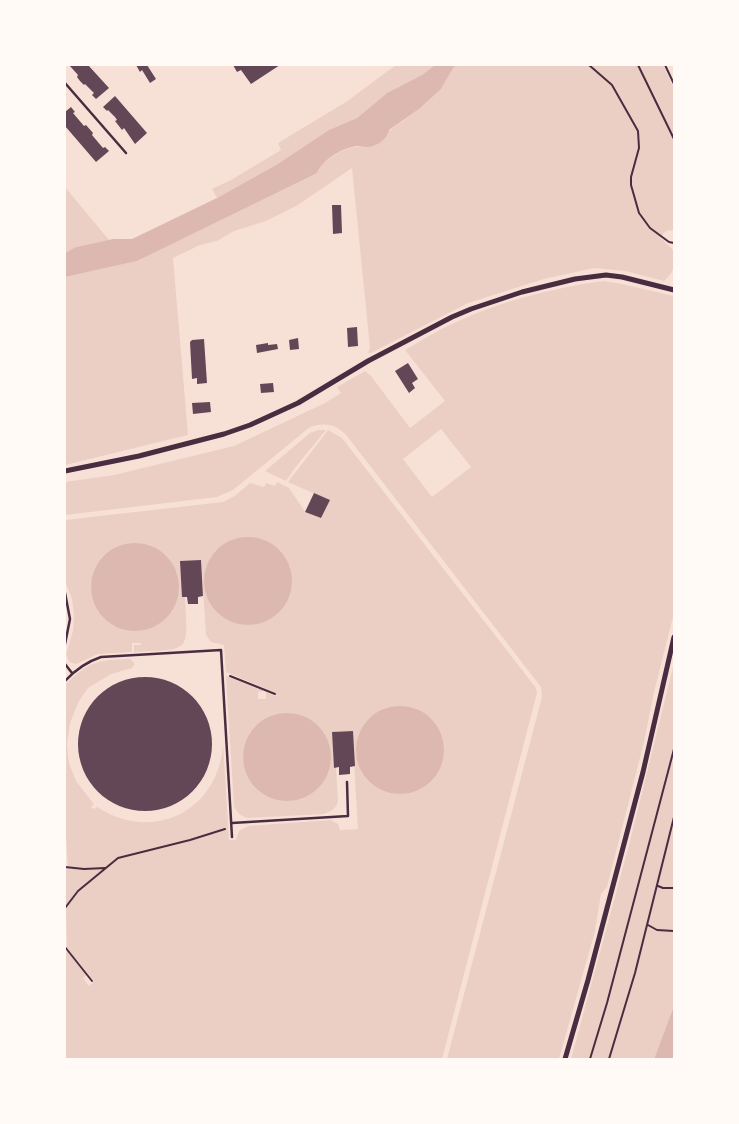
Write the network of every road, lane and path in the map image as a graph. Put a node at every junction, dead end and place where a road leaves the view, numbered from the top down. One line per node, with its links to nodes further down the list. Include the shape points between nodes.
1 (589, 65): 8 (path, via 612,85 638,131 639,148 631,185 639,213 650,228)
2 (638, 65): 6 (path)
3 (665, 65): 5 (path)
4 (65, 83): 7 (lane)
5 (674, 84)
6 (674, 140)
7 (126, 153)
8 (674, 243)
9 (674, 290): 10 (street, via 606,276 575,279 522,292 452,317 368,361 298,403 250,425 148,454)
10 (65, 471)
11 (65, 592): 13 (lane, via 70,618)
12 (674, 637): 34 (street, via 643,772)
13 (65, 644)
14 (65, 664): 15 (lane)
15 (72, 673): 16 (lane, via 101,657 222,650); 17 (lane)
16 (223, 673): 18 (path); 22 (lane)
17 (65, 681)
18 (275, 694)
19 (674, 749): 35 (path)
20 (347, 782): 22 (lane, via 348,816)
21 (674, 817): 27 (path)
22 (232, 823): 24 (lane)
23 (228, 828): 26 (path, via 118,858)
24 (232, 837)
25 (65, 867): 26 (path)
26 (105, 868): 29 (path, via 78,890)
27 (658, 886): 28 (path); 30 (path)
28 (674, 888)
29 (65, 908)
30 (648, 925): 31 (path); 36 (path)
31 (674, 932)
32 (65, 947): 33 (path)
33 (92, 981)
34 (565, 1059)
35 (590, 1059)
36 (609, 1059)

